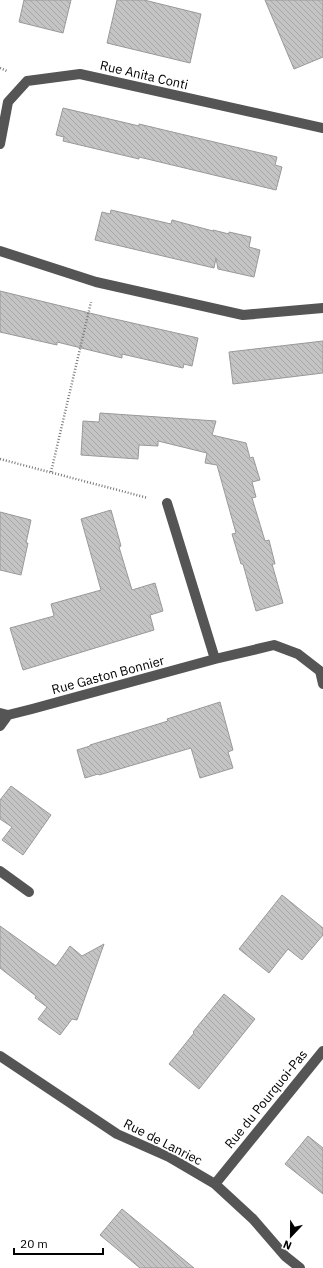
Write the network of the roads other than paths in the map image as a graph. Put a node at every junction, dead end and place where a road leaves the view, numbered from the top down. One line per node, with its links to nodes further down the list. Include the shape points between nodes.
1 (323, 128): 2 (street, Rue Anita Conti, via 80,74 27,81 8,102)
2 (0, 144)
3 (0, 251): 4 (street, via 96,282 243,315)
4 (323, 308)
5 (167, 503): 6 (street)
6 (215, 660): 7 (street, Rue Gaston Bonnier, via 274,645 298,654 320,670); 8 (street, Rue Gaston Bonnier, via 40,707)
7 (323, 684)
8 (4, 714): 9 (street, Rue Gaston Bonnier)
9 (0, 726)
10 (0, 871): 11 (street)
11 (29, 892)
12 (323, 1050): 14 (street, Rue du Pourquoi-Pas)
13 (0, 1056): 14 (street, Rue de Lanriec, via 117,1134 169,1157)
14 (215, 1184): 15 (street, Rue de Lanriec, via 253,1219 285,1256)
15 (300, 1268)

